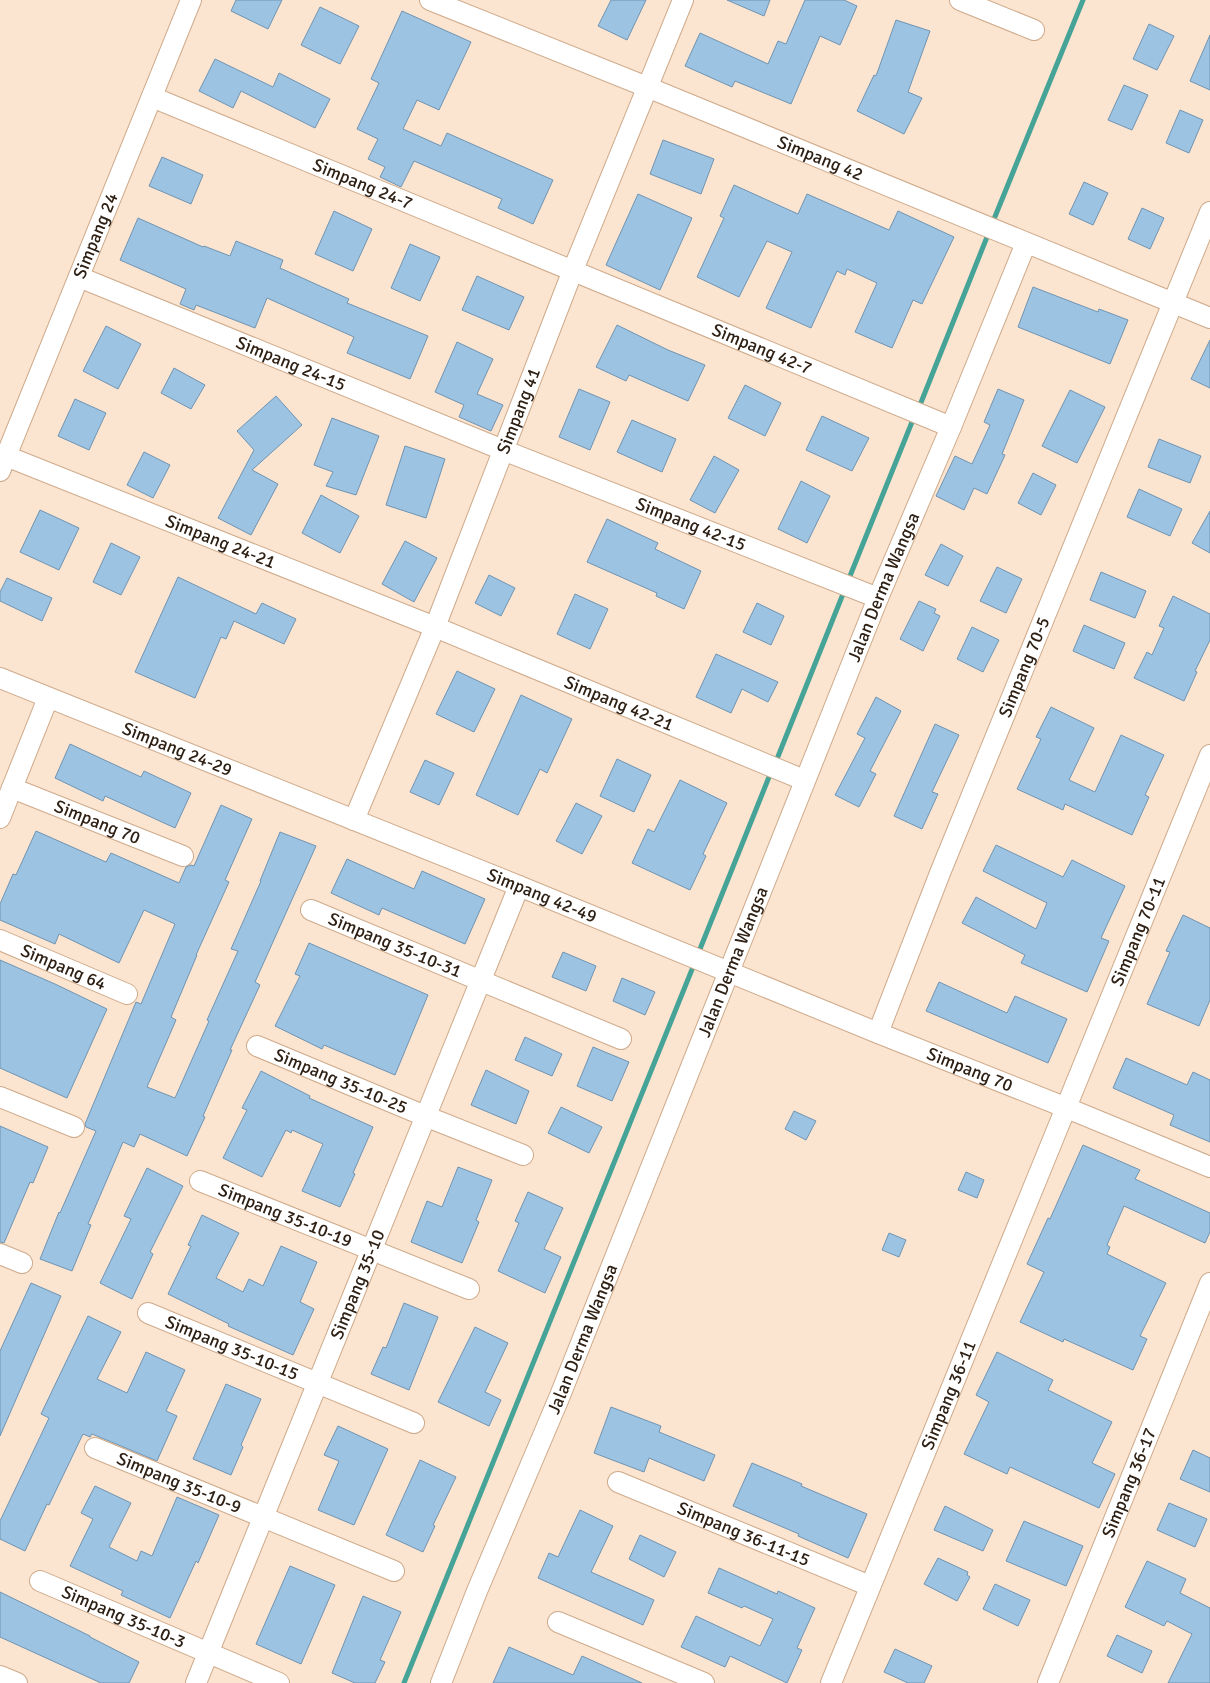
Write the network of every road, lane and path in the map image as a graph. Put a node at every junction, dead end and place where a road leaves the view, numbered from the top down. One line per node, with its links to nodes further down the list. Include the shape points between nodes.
1 (191, 0): 7 (street, Simpang 24)
2 (430, 0): 6 (street, Simpang 42)
3 (683, 0): 6 (street, Simpang 41)
4 (960, 0): 5 (street)
5 (1034, 30)
6 (648, 87): 9 (street, Simpang 42); 10 (street, Simpang 41)
7 (152, 97): 10 (street, Simpang 24-7); 11 (street, Simpang 24)
8 (1210, 212): 12 (street, Simpang 70-5)
9 (1026, 243): 12 (street, Simpang 42); 14 (street, Jalan Derma Wangsa)
10 (573, 270): 14 (street, Simpang 42-7); 15 (street, Simpang 41)
11 (79, 277): 15 (street, Simpang 24-15); 16 (street, Simpang 24)
12 (1172, 302): 13 (street, Simpang 42); 33 (street, Simpang 70-5)
13 (1210, 318)
14 (951, 427): 17 (street, Jalan Derma Wangsa)
15 (504, 450): 17 (street, Simpang 42-15); 18 (street, Simpang 41)
16 (3, 463): 18 (street, Simpang 24-21)
17 (878, 598): 22 (street, Jalan Derma Wangsa)
18 (435, 627): 22 (street, Simpang 42-21); 25 (street, Simpang 41)
19 (0, 678): 20 (street, Simpang 24-29)
20 (48, 698): 23 (street); 25 (street, Simpang 24-29)
21 (1210, 755): 37 (street, Simpang 70-11)
22 (796, 776): 30 (street, Jalan Derma Wangsa)
23 (12, 788): 24 (street); 26 (street, Simpang 70)
24 (0, 818)
25 (354, 820): 27 (street, Simpang 42-49)
26 (183, 856)
27 (519, 886): 30 (street, Simpang 42-49); 31 (street, Simpang 35-10)
28 (311, 910): 31 (street, Simpang 35-10-31)
29 (0, 940): 32 (street, Simpang 64)
30 (722, 969): 33 (street, Simpang 70); 63 (street, Jalan Derma Wangsa, via 562,1389)
31 (481, 981): 34 (street, Simpang 35-10-31); 38 (street, Simpang 35-10)
32 (127, 994)
33 (878, 1033): 37 (street, Simpang 70)
34 (621, 1039)
35 (257, 1046): 38 (street, Simpang 35-10-25)
36 (0, 1097): 39 (street)
37 (1067, 1108): 41 (street, Simpang 70); 56 (street, Simpang 36-11)
38 (425, 1116): 40 (street, Simpang 35-10-25); 43 (street, Simpang 35-10)
39 (74, 1127)
40 (523, 1155)
41 (1210, 1167)
42 (200, 1181): 43 (street, Simpang 35-10-19)
43 (372, 1251): 47 (street, Simpang 35-10-19); 49 (street, Simpang 35-10)
44 (0, 1254): 45 (street)
45 (22, 1263)
46 (1210, 1283): 66 (street, Simpang 36-17)
47 (469, 1289)
48 (148, 1313): 49 (street, Simpang 35-10-15)
49 (317, 1384): 50 (street, Simpang 35-10-15); 53 (street, Simpang 35-10)
50 (414, 1423)
51 (95, 1448): 53 (street, Simpang 35-10-9)
52 (618, 1482): 56 (street, Simpang 36-11-15)
53 (262, 1518): 54 (street, Simpang 35-10-9); 58 (street, Simpang 35-10)
54 (394, 1571)
55 (40, 1582): 58 (street, Simpang 35-10-3)
56 (870, 1586): 65 (street, Simpang 36-11)
57 (558, 1622): 64 (street)
58 (208, 1653): 61 (street, Simpang 35-10); 62 (street, Simpang 35-10-3)
59 (0, 1676): 60 (street)
60 (16, 1683)
61 (196, 1683)
62 (279, 1683)
63 (441, 1683)
64 (704, 1683)
65 (831, 1683)
66 (1048, 1683)

